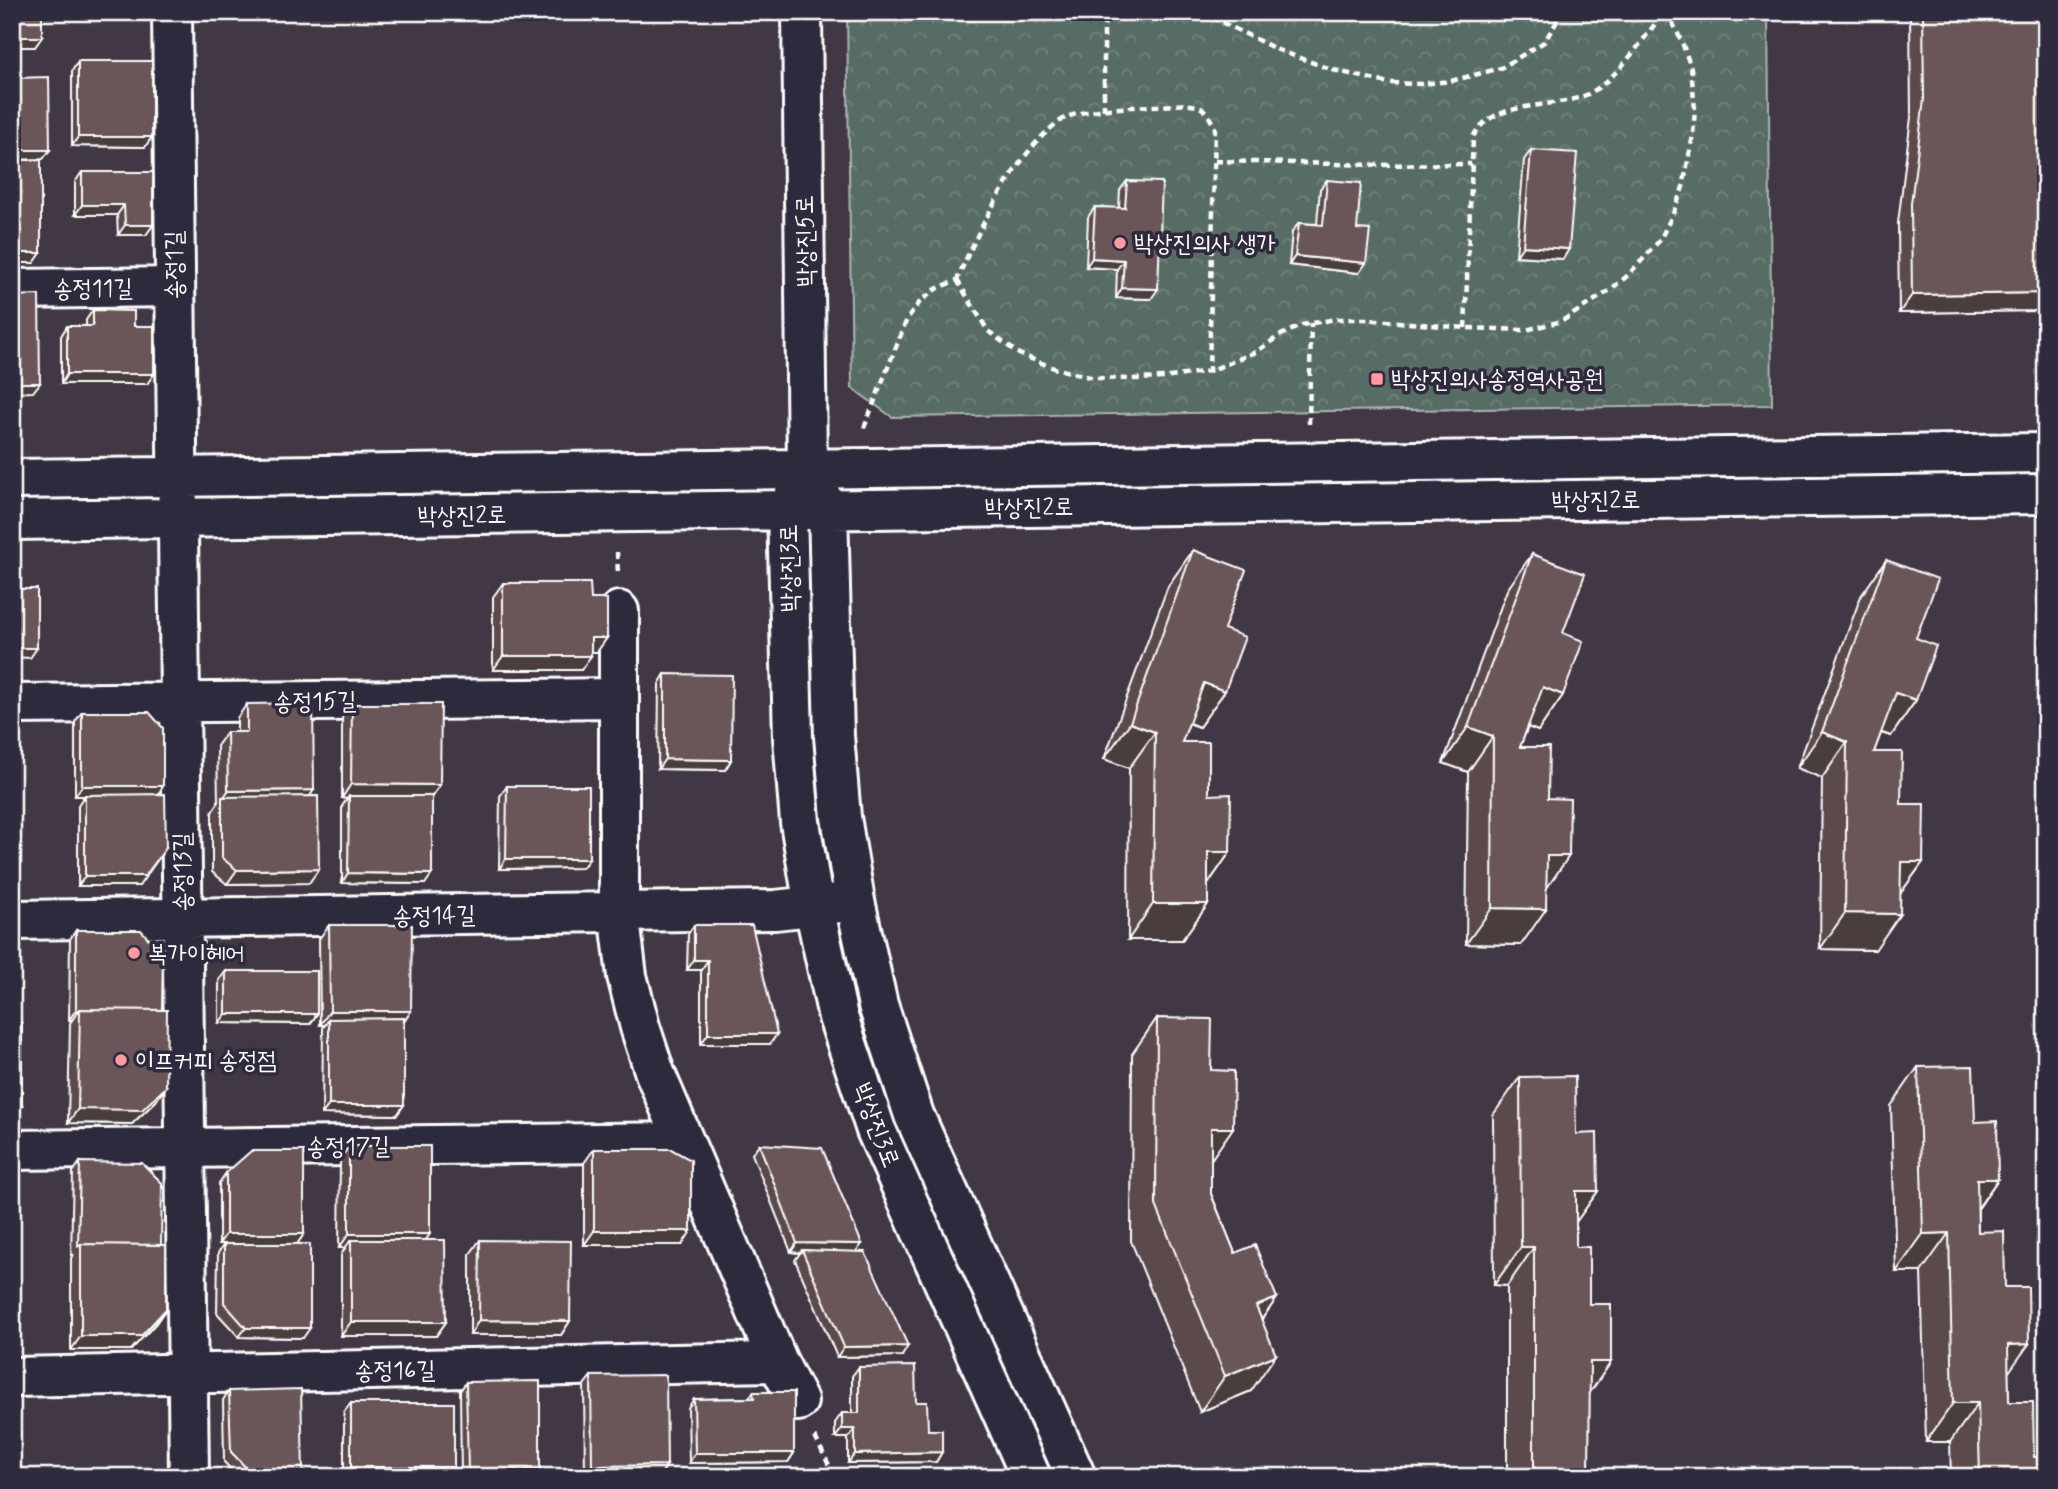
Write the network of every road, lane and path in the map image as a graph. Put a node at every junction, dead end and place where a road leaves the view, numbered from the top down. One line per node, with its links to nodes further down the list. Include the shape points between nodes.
1 (172, 12): 11 (street, 송정1길)
2 (802, 12): 19 (street, 박상진5로)
3 (1104, 12): 7 (path)
4 (1201, 12): 5 (path, via 1332,70 1388,83 1420,84 1501,68 1544,42)
5 (1563, 12)
6 (1665, 12): 9 (path, via 1618,68 1586,95 1504,112 1478,127); 14 (path, via 1682,42 1695,109 1683,187 1660,240 1626,277 1562,321 1526,330)
7 (1104, 110): 8 (path, via 1194,105 1206,111 1215,128); 10 (path, via 1069,116 1045,132 1012,176)
8 (1215, 160): 9 (path); 15 (path)
9 (1471, 164): 14 (path)
10 (957, 280): 15 (path, via 988,331 1019,354 1054,368 1132,379); 17 (path, via 936,289 907,320)
11 (174, 287): 12 (street, 송정11길); 20 (street, 송정1길)
12 (12, 289)
13 (1311, 323): 14 (path, via 1365,318); 15 (path); 16 (path)
14 (1465, 328)
15 (1209, 370)
16 (1309, 427)
17 (864, 428)
18 (2046, 453): 19 (street, 박상진2로)
19 (807, 469): 20 (street, 박상진2로); 23 (street, 박상진3로); 24 (street, 박상진3로)
20 (177, 477): 21 (street, 박상진2로); 25 (street, 송정1길)
21 (12, 479)
22 (2046, 494): 24 (street, 박상진2로)
23 (788, 510): 24 (street, 박상진2로); 25 (street, 박상진2로); 32 (street, 박상진3로, via 793,738)
24 (828, 510): 31 (street, 박상진3로, via 834,736)
25 (178, 518): 26 (street, 박상진2로); 29 (street, 송정13길)
26 (12, 520)
27 (619, 611): 28 (street)
28 (618, 698): 29 (street, 송정15길); 33 (street)
29 (180, 702): 30 (street, 송정15길); 34 (street, 송정13길)
30 (12, 704)
31 (855, 901): 32 (street, 송정14길); 43 (street, 박상진3로, via 878,1006 914,1115)
32 (814, 907): 33 (street, 송정14길); 46 (street, 박상진3로, via 838,1017 876,1130)
33 (619, 912): 34 (street, 송정14길); 36 (street, via 627,976 640,1027)
34 (182, 918): 35 (street, 송정14길); 37 (street, 송정13길)
35 (12, 920)
36 (684, 1142): 37 (street, 송정17길); 39 (street)
37 (186, 1149): 38 (street, 송정17길); 40 (street, 송정13길)
38 (12, 1150)
39 (778, 1362): 40 (street, 송정16길); 42 (street)
40 (188, 1374): 41 (street, 송정16길); 44 (street, 송정13길)
41 (12, 1377)
42 (797, 1401): 45 (path)
43 (1066, 1474)
44 (189, 1477)
45 (835, 1477)
46 (1031, 1477)

